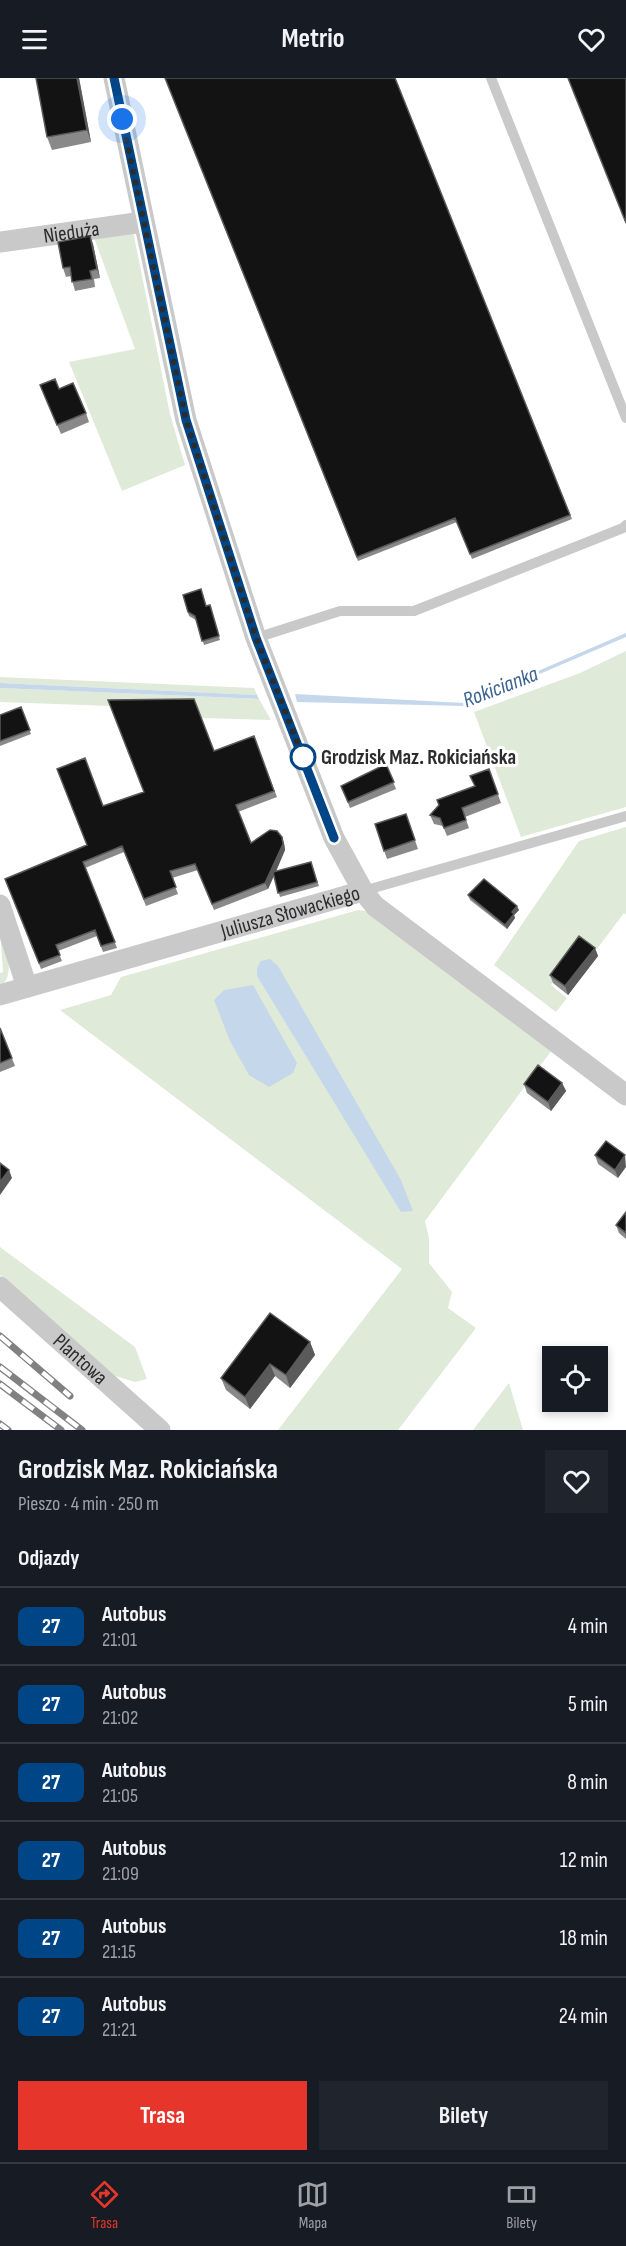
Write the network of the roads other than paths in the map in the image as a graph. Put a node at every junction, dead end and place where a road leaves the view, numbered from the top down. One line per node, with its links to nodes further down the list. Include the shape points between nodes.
1 (114, 78): 3 (street)
2 (491, 78): 5 (lane)
3 (143, 222): 4 (street, Nieduża); 7 (street, via 186,420)
4 (0, 242)
5 (626, 418)
6 (626, 525): 7 (lane, via 414,611 340,612)
7 (256, 638): 9 (street, via 334,838)
8 (626, 816): 9 (lane)
9 (363, 891): 11 (street, Juliusza Słowackiego); 13 (street, Juliusza Słowackiego, via 375,906)
10 (0, 905): 11 (street)
11 (27, 987): 12 (street, Juliusza Słowackiego)
12 (0, 995)
13 (626, 1095)
14 (0, 1287): 15 (street, Plantowa)
15 (160, 1430)

